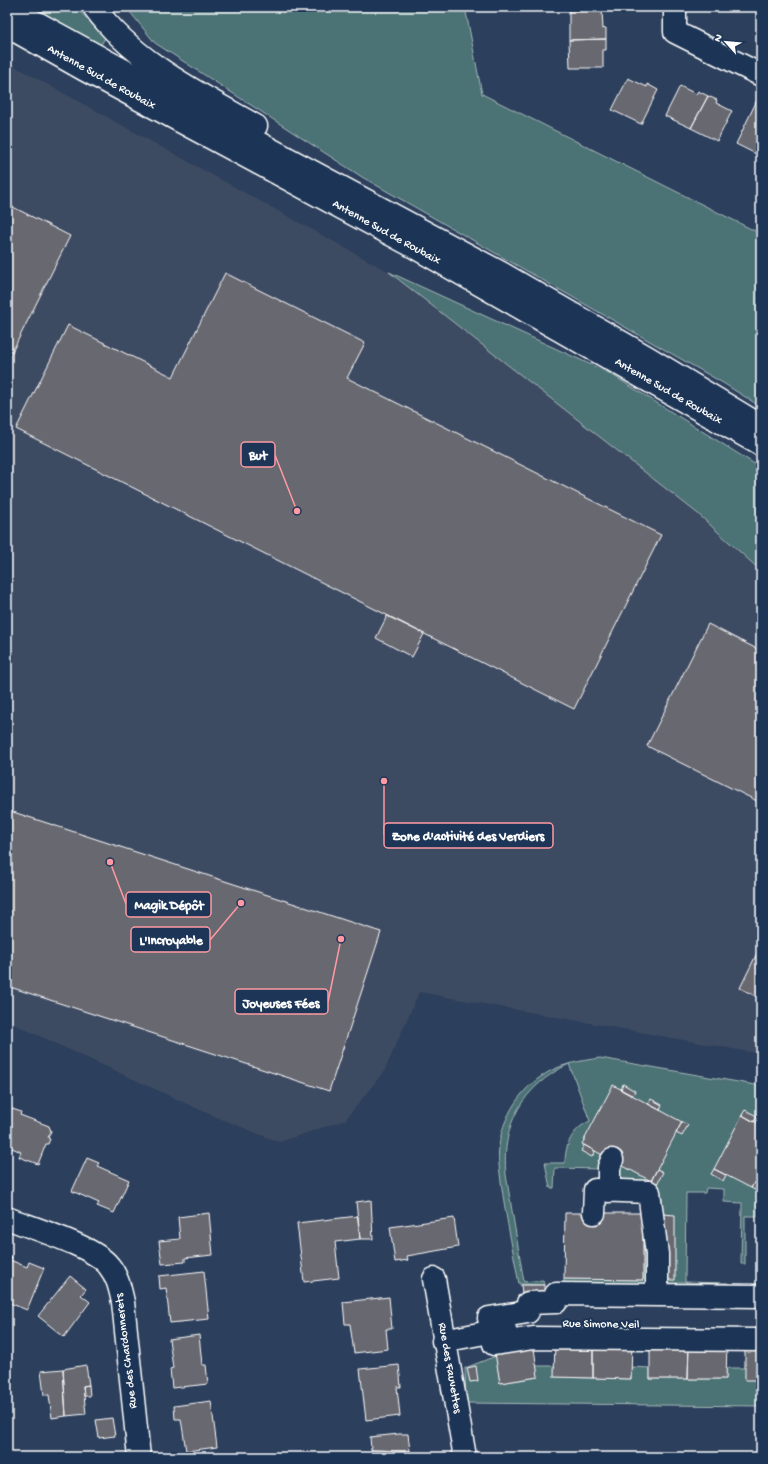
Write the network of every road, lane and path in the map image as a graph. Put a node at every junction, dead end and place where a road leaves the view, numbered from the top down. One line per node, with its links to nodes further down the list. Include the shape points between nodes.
1 (8, 7): 8 (main road, Antenne Sud de Roubaix)
2 (94, 7): 8 (main road, via 113,30 152,63 284,142)
3 (675, 7): 7 (main road, via 675,32)
4 (7, 26): 6 (main road, Antenne Sud de Roubaix)
5 (7, 32): 6 (main road)
6 (85, 70): 10 (main road, Antenne Sud de Roubaix, via 407,243)
7 (761, 75)
8 (376, 207): 9 (main road, Antenne Sud de Roubaix, via 503,274)
9 (761, 426)
10 (761, 445)
11 (612, 1160): 12 (main road, via 609,1167)
12 (609, 1191): 13 (main road, via 595,1190); 16 (main road, via 649,1192 657,1254)
13 (594, 1213)
14 (7, 1218): 22 (main road, Rue des Chardonnerets, via 90,1251 108,1264 118,1281 123,1302)
15 (434, 1279): 21 (main road, Rue des Fauvettes)
16 (657, 1295): 17 (main road); 19 (main road, via 556,1294 556,1302 528,1303 528,1312 489,1318)
17 (761, 1296)
18 (761, 1328): 19 (main road, Rue Simone Veil, via 530,1325)
19 (492, 1332): 20 (main road, via 494,1344 533,1338); 21 (main road, Rue Simone Veil)
20 (761, 1340)
21 (443, 1341): 23 (main road, Rue des Fauvettes)
22 (139, 1457)
23 (465, 1457)

